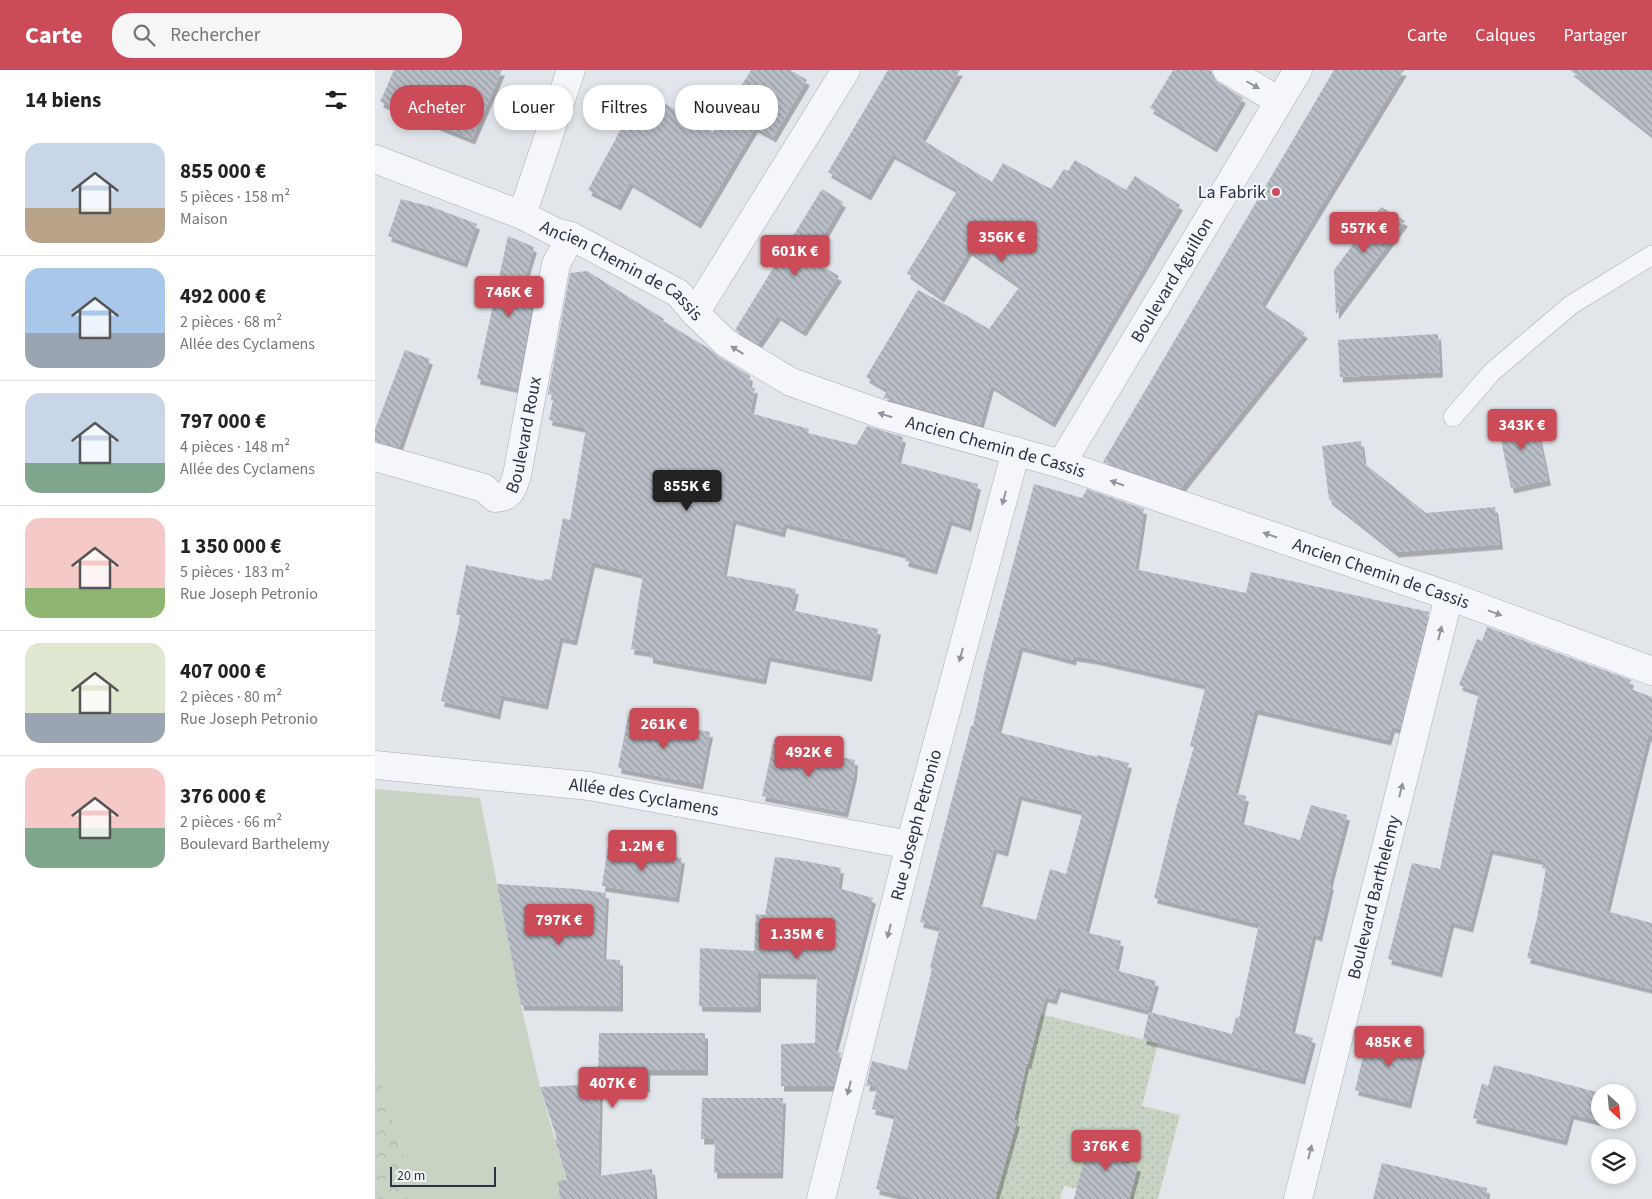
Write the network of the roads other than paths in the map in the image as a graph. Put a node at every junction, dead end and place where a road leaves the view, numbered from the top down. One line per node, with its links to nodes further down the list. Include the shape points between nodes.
1 (571, 70): 7 (street)
2 (846, 70): 10 (street)
3 (1227, 70): 5 (street, one-way to 5)
4 (1297, 70): 5 (street, Boulevard Aguillon)
5 (1279, 100): 14 (street, Boulevard Aguillon)
6 (375, 159): 7 (street, Ancien Chemin de Cassis)
7 (522, 215): 8 (street, Ancien Chemin de Cassis, via 555,232)
8 (571, 236): 10 (street, Ancien Chemin de Cassis, via 678,293); 13 (street, Boulevard Roux, via 556,264 517,475 511,492 505,497 495,498 484,488)
9 (1652, 255): 11 (lane, via 1571,305 1492,372)
10 (695, 314): 12 (street, Ancien Chemin de Cassis, one-way to 10, via 884,415 791,382 726,343)
11 (1453, 417)
12 (1017, 451): 14 (street, Ancien Chemin de Cassis); 18 (street, Rue Joseph Petronio, one-way to 18)
13 (375, 458)
14 (1061, 464): 15 (street, Ancien Chemin de Cassis, one-way to 14)
15 (1449, 596): 16 (street, Ancien Chemin de Cassis, one-way to 16); 20 (street, Boulevard Barthelemy, one-way to 15)
16 (1652, 671)
17 (375, 765): 18 (street, Allée des Cyclamens, via 589,786)
18 (910, 845): 19 (street, Rue Joseph Petronio, one-way to 19)
19 (821, 1199)
20 (1298, 1199)

